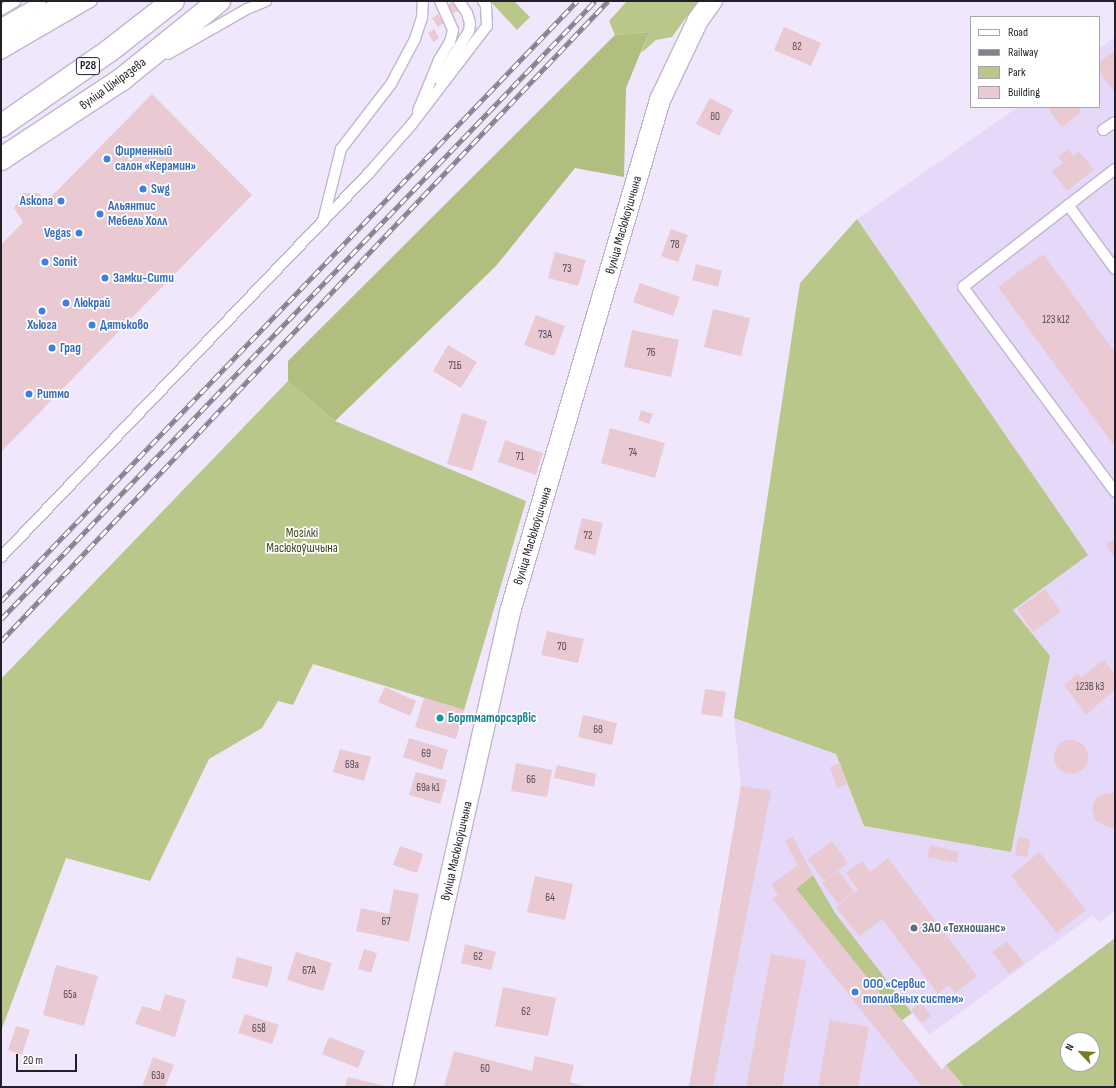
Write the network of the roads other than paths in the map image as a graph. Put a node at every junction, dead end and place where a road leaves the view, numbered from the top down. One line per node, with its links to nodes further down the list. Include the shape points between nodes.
1 (16, 1): 14 (lane)
2 (41, 1): 15 (lane)
3 (61, 1): 16 (lane)
4 (75, 1): 17 (lane)
5 (92, 1): 18 (lane)
6 (173, 1): 22 (main road, Р28, via 109,51)
7 (219, 1): 19 (main road, вуліца Ціміразева / Р28)
8 (266, 1): 19 (lane, via 247,9)
9 (423, 1): 27 (lane, via 422,18 415,39 391,84 341,149)
10 (440, 1): 21 (lane, via 453,30 450,42 439,60)
11 (459, 1): 21 (lane, via 470,23 468,31)
12 (483, 1): 21 (lane, via 486,6 487,26)
13 (712, 1): 31 (street, вуліца Масюкоўшчына, via 698,20 660,100 510,612)
14 (1, 10)
15 (1, 24)
16 (1, 34)
17 (1, 43)
18 (1, 54)
19 (121, 80): 24 (main road, вуліца Ціміразева / Р28)
20 (1115, 122): 23 (lane)
21 (412, 124): 27 (lane, via 369,173)
22 (1, 126)
23 (1103, 130)
24 (1, 159)
25 (1115, 169): 26 (lane)
26 (1068, 205): 28 (lane); 29 (lane, via 963,287)
27 (324, 217): 30 (lane, via 172,381)
28 (1115, 269)
29 (1115, 492)
30 (1, 558)
31 (403, 1087)

